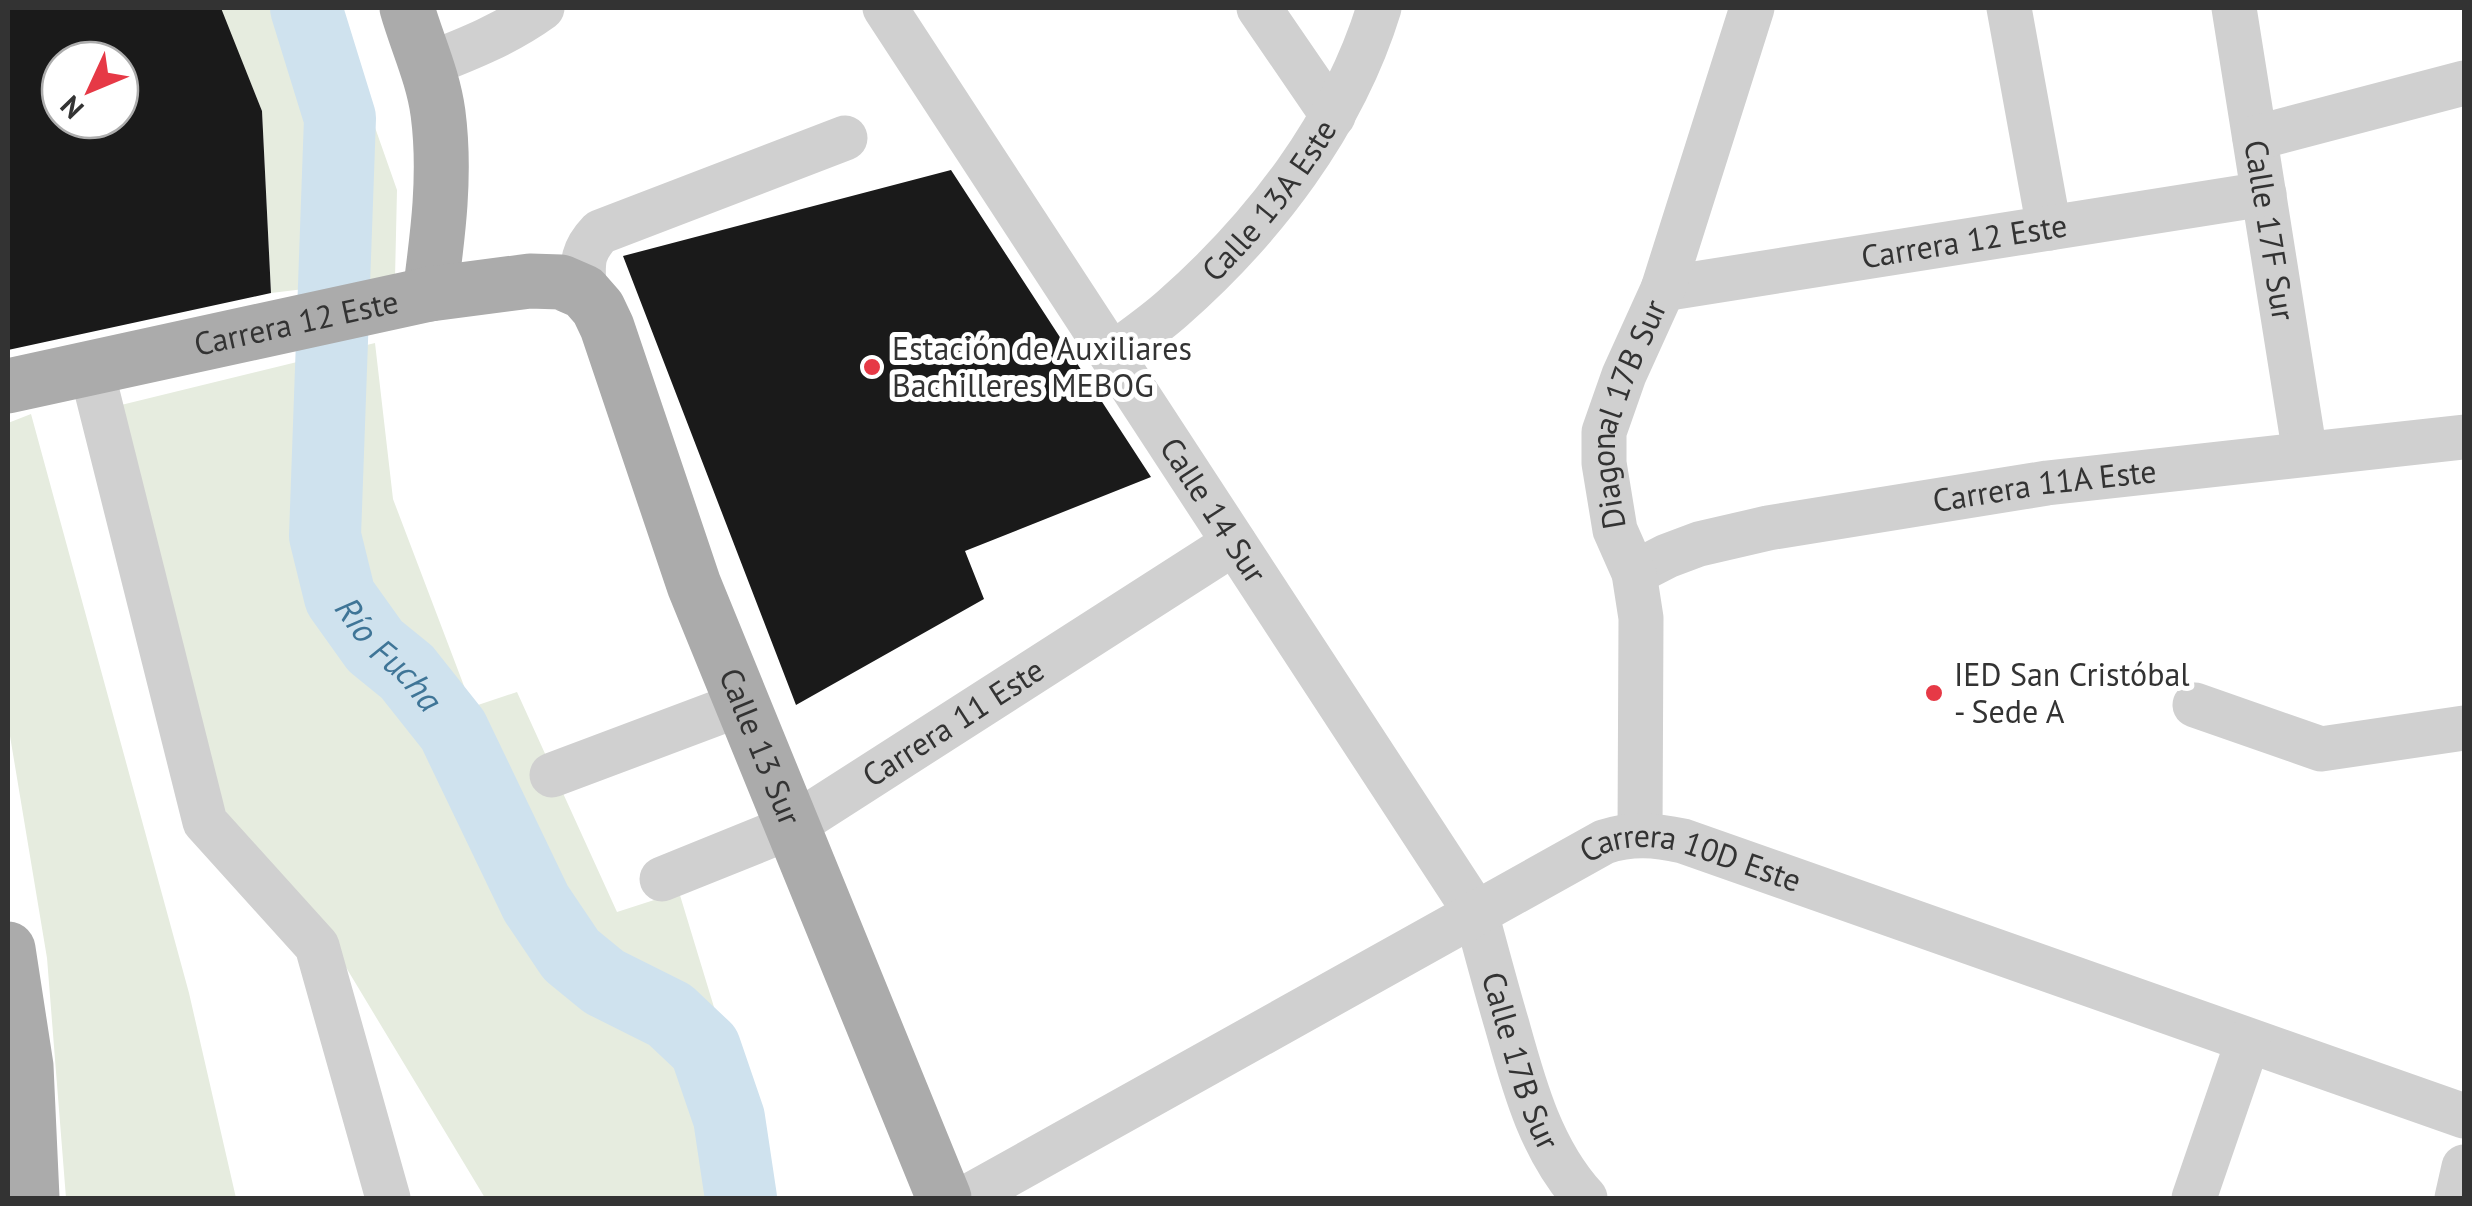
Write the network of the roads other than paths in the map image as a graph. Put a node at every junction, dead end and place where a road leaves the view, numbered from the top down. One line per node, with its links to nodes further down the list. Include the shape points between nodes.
1 (407, 8): 9 (main road)
2 (542, 8): 9 (street, via 480,45)
3 (886, 8): 19 (street, Calle 14 Sur)
4 (1260, 8): 11 (street)
5 (1379, 8): 11 (street, Calle 13A Este)
6 (1752, 8): 16 (street, Diagonal 17B Sur)
7 (2009, 8): 15 (street)
8 (2234, 8): 13 (street, Calle 17F Sur)
9 (427, 66): 18 (main road, via 442,160)
10 (2464, 83): 13 (street)
11 (1333, 116): 19 (street, Calle 13A Este, via 1293,178 1235,247 1171,310)
12 (845, 138): 17 (street, via 600,232 587,244)
13 (2255, 138): 14 (street, Calle 17F Sur)
14 (2264, 194): 15 (street, Carrera 12 Este); 23 (street, Calle 17F Sur)
15 (2049, 228): 16 (street, Carrera 12 Este)
16 (1662, 289): 25 (street, Diagonal 17B Sur, via 1604,432 1615,530)
17 (584, 292): 18 (main road, Carrera 12 Este, via 548,280); 26 (main road, Calle 13 Sur, via 607,327 675,534)
18 (430, 294): 20 (main road, Carrera 12 Este)
19 (1112, 355): 24 (street, Calle 14 Sur)
20 (92, 368): 21 (main road, Carrera 12 Este); 39 (street, via 205,822 316,946)
21 (8, 386)
22 (2464, 437): 23 (street, Carrera 11A Este)
23 (2306, 454): 25 (street, Carrera 11A Este, via 2047,483 1768,528 1699,544)
24 (1234, 543): 30 (street, Carrera 11 Este); 33 (street, Calle 14 Sur)
25 (1634, 572): 31 (street, Diagonal 17B Sur, via 1641,618)
26 (741, 704): 29 (street); 30 (main road, Calle 13 Sur)
27 (2195, 705): 28 (street, via 2321,749)
28 (2464, 728)
29 (552, 775)
30 (790, 828): 32 (street, Carrera 11 Este); 40 (main road, Calle 13 Sur)
31 (1640, 835): 33 (street, Carrera 10D Este, via 1604,842); 35 (street, Carrera 10D Este, via 1683,841)
32 (662, 879)
33 (1476, 913): 41 (street, Carrera 10D Este); 42 (street, Calle 17B Sur, via 1520,1074 1547,1144)
34 (8, 949): 38 (main road, via 26,1066)
35 (2248, 1041): 36 (street, Carrera 10D Este); 43 (street)
36 (2464, 1116)
37 (2464, 1167): 44 (street)
38 (32, 1198)
39 (388, 1198)
40 (944, 1198)
41 (966, 1198)
42 (1585, 1198)
43 (2194, 1198)
44 (2457, 1198)

